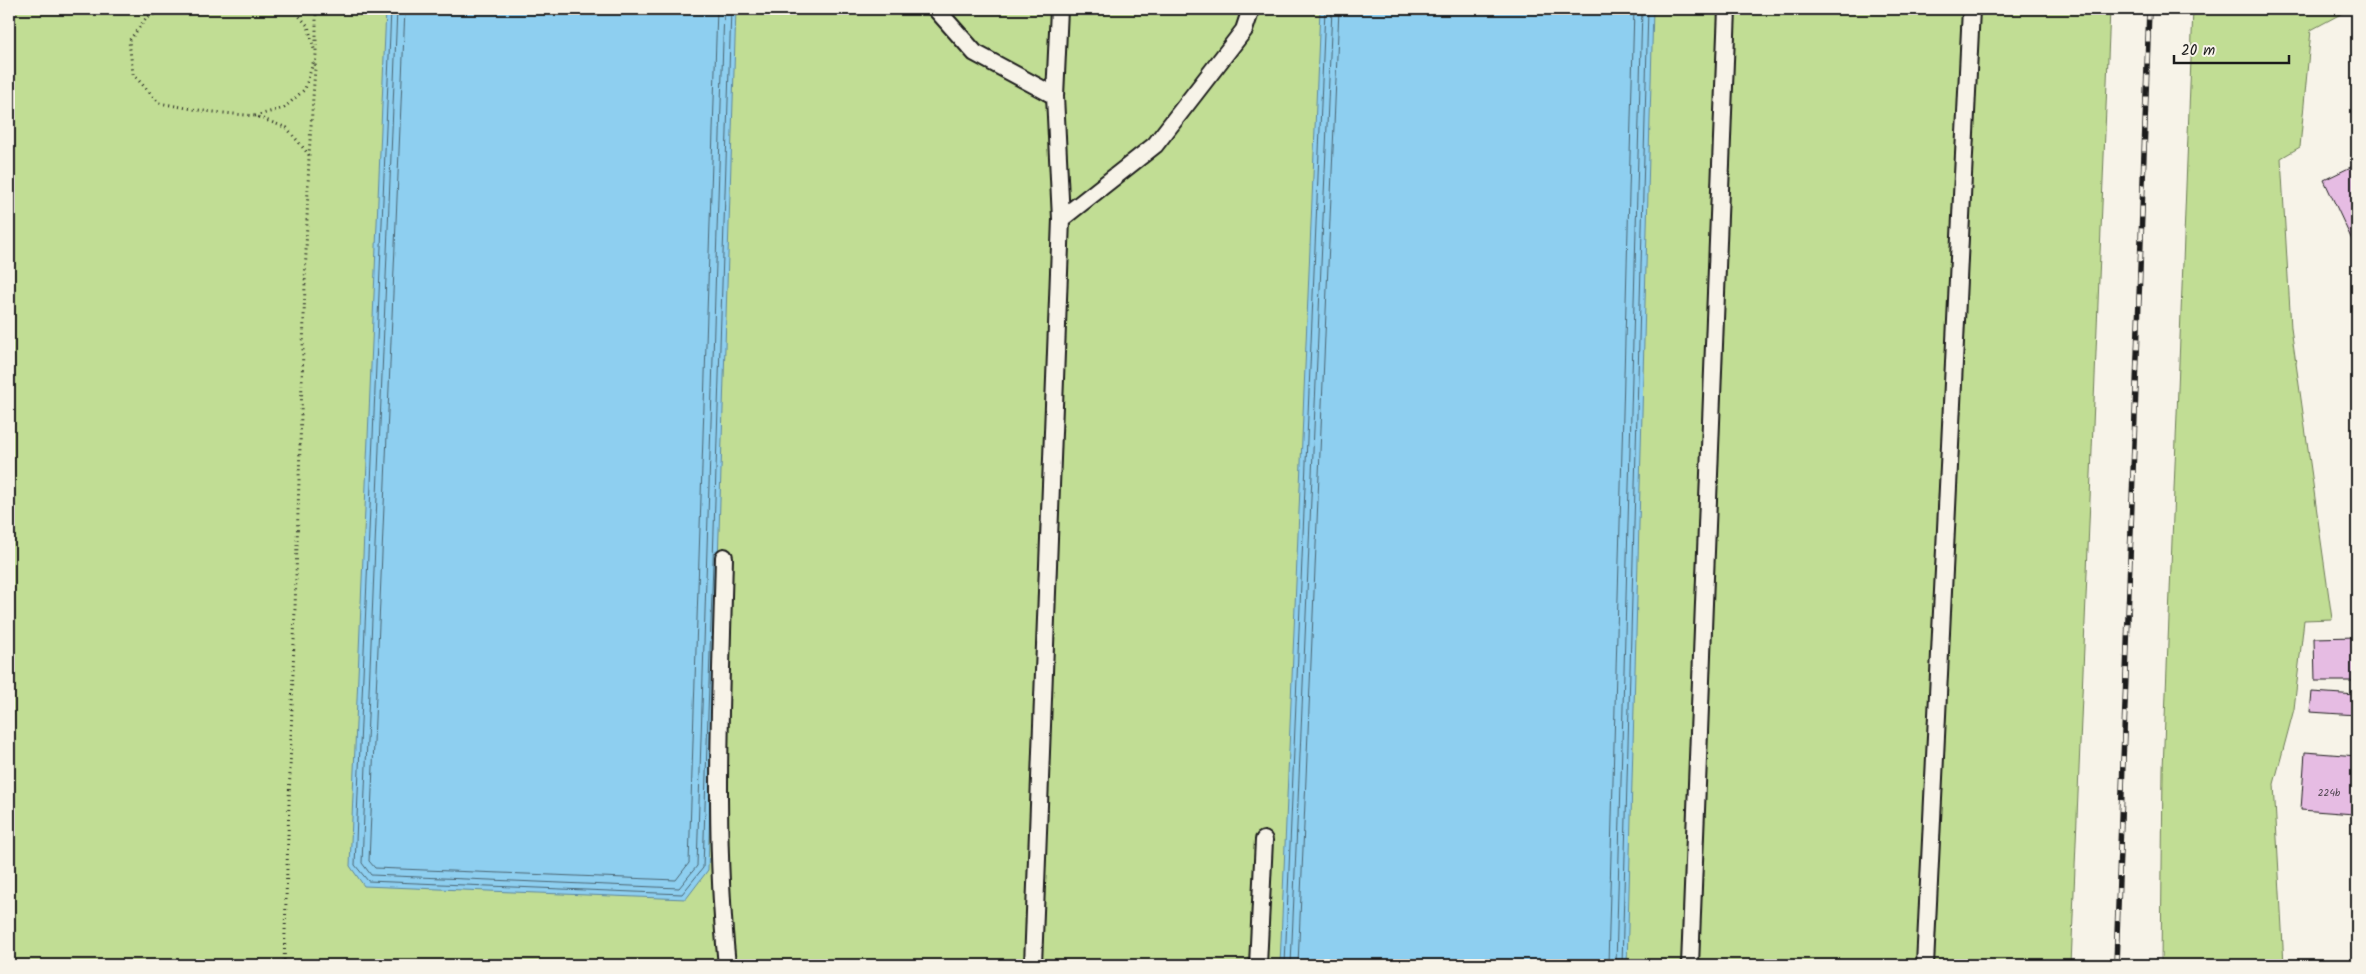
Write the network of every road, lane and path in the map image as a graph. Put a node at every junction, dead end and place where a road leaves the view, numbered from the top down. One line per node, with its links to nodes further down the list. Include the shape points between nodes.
1 (168, 9): 11 (path, via 148,17 129,41 132,74 159,103)
2 (293, 9): 9 (path, via 308,26)
3 (316, 9): 9 (path)
4 (936, 9): 10 (lane, via 975,53)
5 (1059, 9): 10 (lane)
6 (1251, 9): 13 (lane, via 1244,30 1155,145)
7 (1727, 9): 20 (lane)
8 (1971, 9): 21 (lane)
9 (316, 54): 11 (path, via 305,89 284,108); 12 (path)
10 (1055, 96): 13 (lane)
11 (254, 116): 12 (path, via 287,128)
12 (309, 155): 16 (path)
13 (1062, 219): 18 (lane)
14 (724, 557): 17 (lane, via 719,787)
15 (1264, 840): 19 (lane)
16 (284, 965)
17 (727, 965)
18 (1033, 965)
19 (1258, 965)
20 (1690, 965)
21 (1925, 965)

